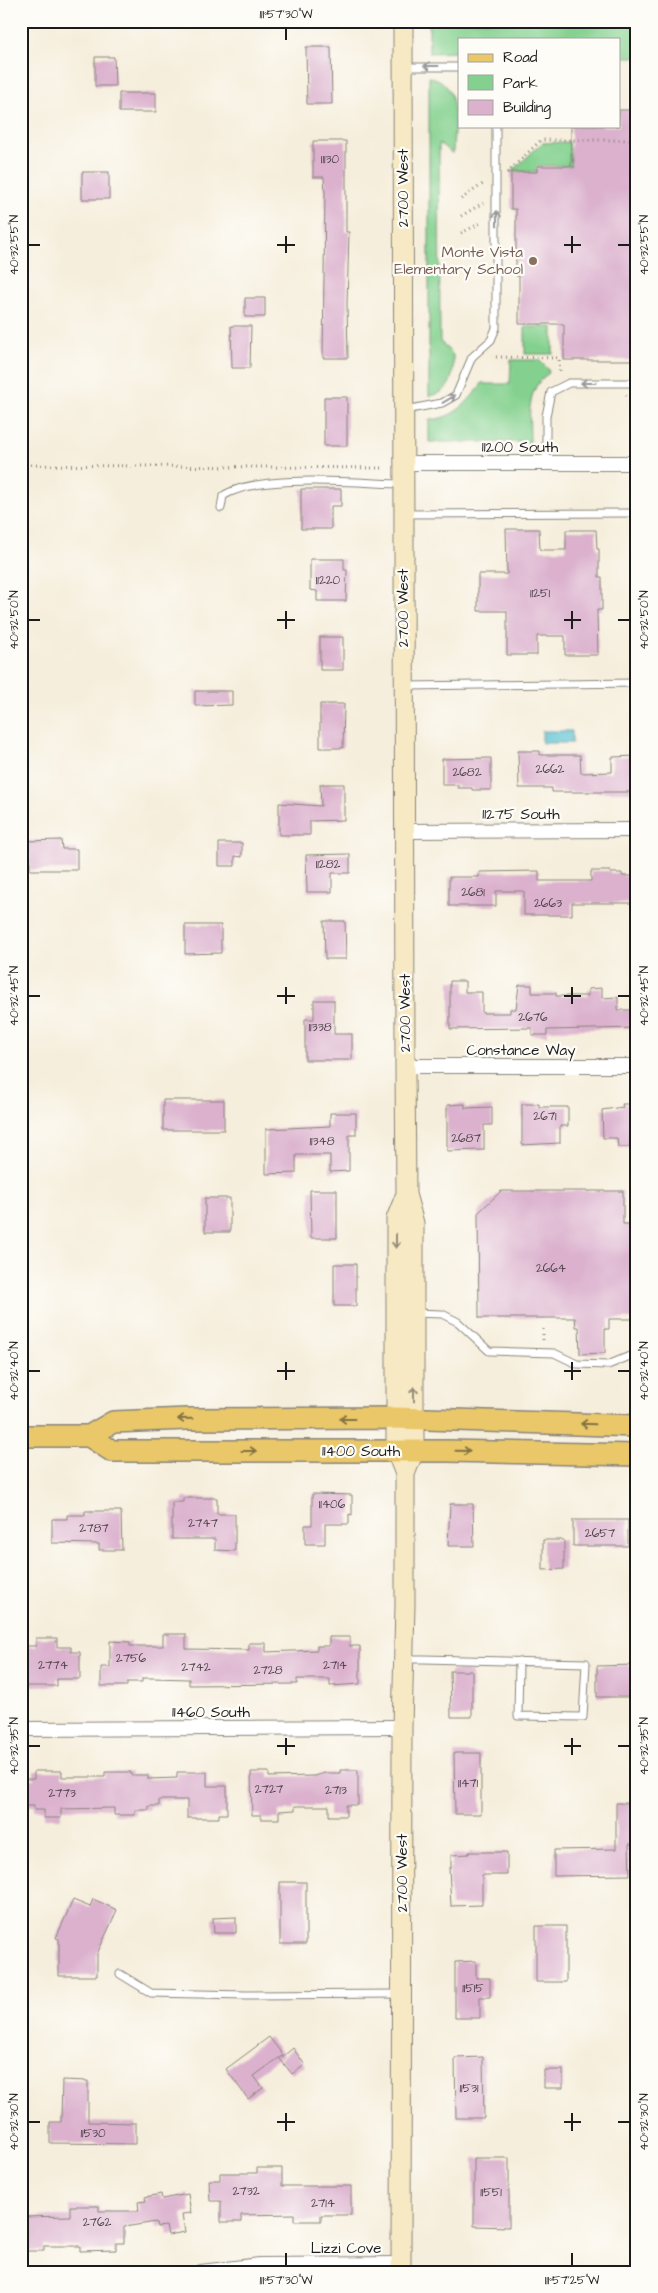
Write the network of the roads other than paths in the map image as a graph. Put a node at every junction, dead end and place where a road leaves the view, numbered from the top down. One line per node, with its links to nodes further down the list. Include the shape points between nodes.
1 (403, 21): 2 (main road, 2700 West)
2 (403, 67): 3 (lane, one-way to 2); 6 (main road, 2700 West)
3 (458, 67)
4 (496, 128): 6 (lane, one-way to 4, via 442,403 456,395 472,357 491,340 496,328)
5 (637, 383): 8 (lane, one-way to 8, via 568,383 551,392 546,416)
6 (402, 410): 7 (main road, 2700 West)
7 (403, 463): 8 (street, 11200 South); 10 (main road, 2700 West)
8 (546, 463): 9 (street, 11200 South)
9 (637, 463)
10 (403, 484): 11 (lane, via 265,482 234,488 222,496); 13 (main road, 2700 West)
11 (222, 508)
12 (637, 513): 13 (lane)
13 (403, 514): 15 (main road, 2700 West)
14 (637, 683): 15 (lane)
15 (404, 686): 17 (main road, 2700 West)
16 (637, 830): 17 (street, 11275 South)
17 (404, 831): 18 (main road, 2700 West)
18 (405, 1066): 19 (street, Constance Way); 20 (main road, 2700 West)
19 (637, 1066)
20 (406, 1194): 21 (main road, 2700 West, via 414,1223); 23 (main road, 2700 West, one-way to 23, via 396,1219)
21 (414, 1313): 22 (lane, via 442,1314 458,1322 489,1351 554,1353 577,1364 608,1365); 23 (main road, 2700 West, one-way to 21)
22 (637, 1353)
23 (405, 1419): 24 (main road, one-way to 23); 26 (main road, one-way to 26, via 113,1422); 27 (main road, 2700 West)
24 (637, 1426)
25 (21, 1436): 26 (main road)
26 (89, 1436): 27 (main road, 11400 South, one-way to 27, via 112,1451)
27 (405, 1451): 28 (main road, 11400 South, one-way to 28); 29 (main road, 2700 West)
28 (637, 1455)
29 (403, 1659): 30 (lane); 31 (main road, 2700 West)
30 (519, 1661): 30 (lane, via 586,1663 583,1717 518,1716)
31 (402, 1727): 32 (street, 11460 South); 34 (main road, 2700 West)
32 (21, 1729)
33 (120, 1974): 34 (lane, via 151,1992)
34 (402, 1994): 35 (main road, 2700 West)
35 (401, 2268): 36 (street, Lizzi Cove, via 260,2265)
36 (201, 2272)

